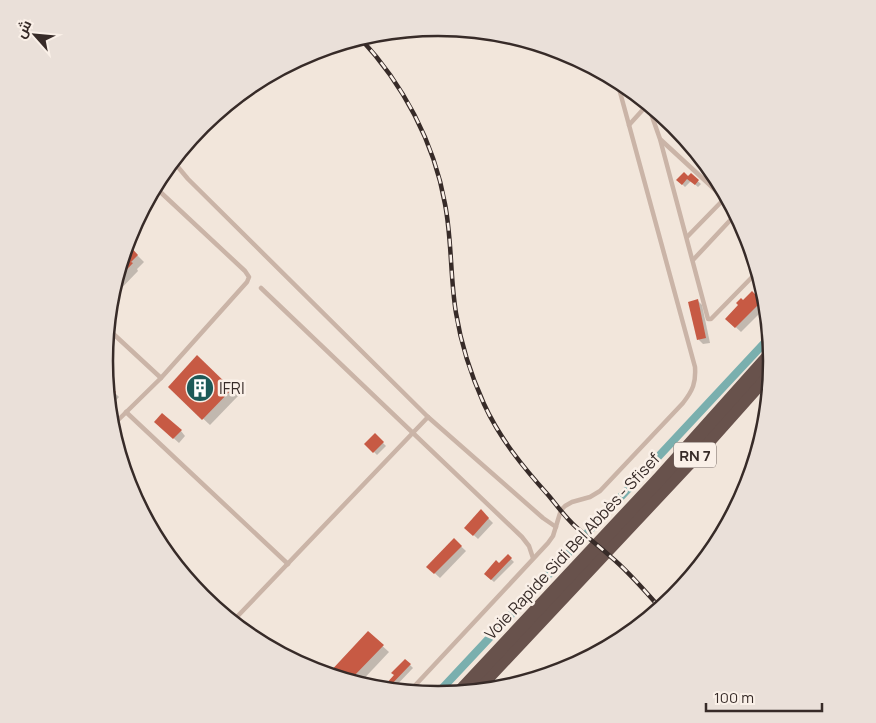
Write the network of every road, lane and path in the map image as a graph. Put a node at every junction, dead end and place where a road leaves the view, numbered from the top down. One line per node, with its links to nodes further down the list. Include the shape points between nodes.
1 (620, 92): 4 (lane)
2 (643, 109): 4 (lane)
3 (653, 118): 5 (lane)
4 (629, 124): 23 (lane, via 696,377 691,393 683,403 600,491 565,506)
5 (660, 139): 7 (lane); 11 (lane)
6 (178, 167): 20 (lane)
7 (708, 181)
8 (161, 192): 17 (lane, via 249,277)
9 (721, 202): 11 (lane)
10 (731, 220): 12 (lane)
11 (687, 238): 12 (lane)
12 (693, 260): 13 (lane, via 709,319)
13 (752, 277)
14 (261, 288): 22 (lane)
15 (114, 334): 17 (lane)
16 (763, 363): 28 (highway, Voie Rapide Sidi Bel Abbès - Sfisef / RN 7)
17 (161, 378): 19 (lane)
18 (763, 380): 27 (highway, Voie Rapide Sidi Bel Abbès - Sfisef / RN 7)
19 (126, 412): 21 (lane); 25 (lane)
20 (428, 417): 22 (lane); 23 (lane)
21 (118, 420)
22 (413, 433): 24 (lane, via 522,537); 25 (lane)
23 (556, 527): 24 (lane, via 548,544)
24 (533, 558): 29 (lane)
25 (288, 564): 26 (lane)
26 (237, 617)
27 (482, 684)
28 (466, 685)
29 (414, 686)

